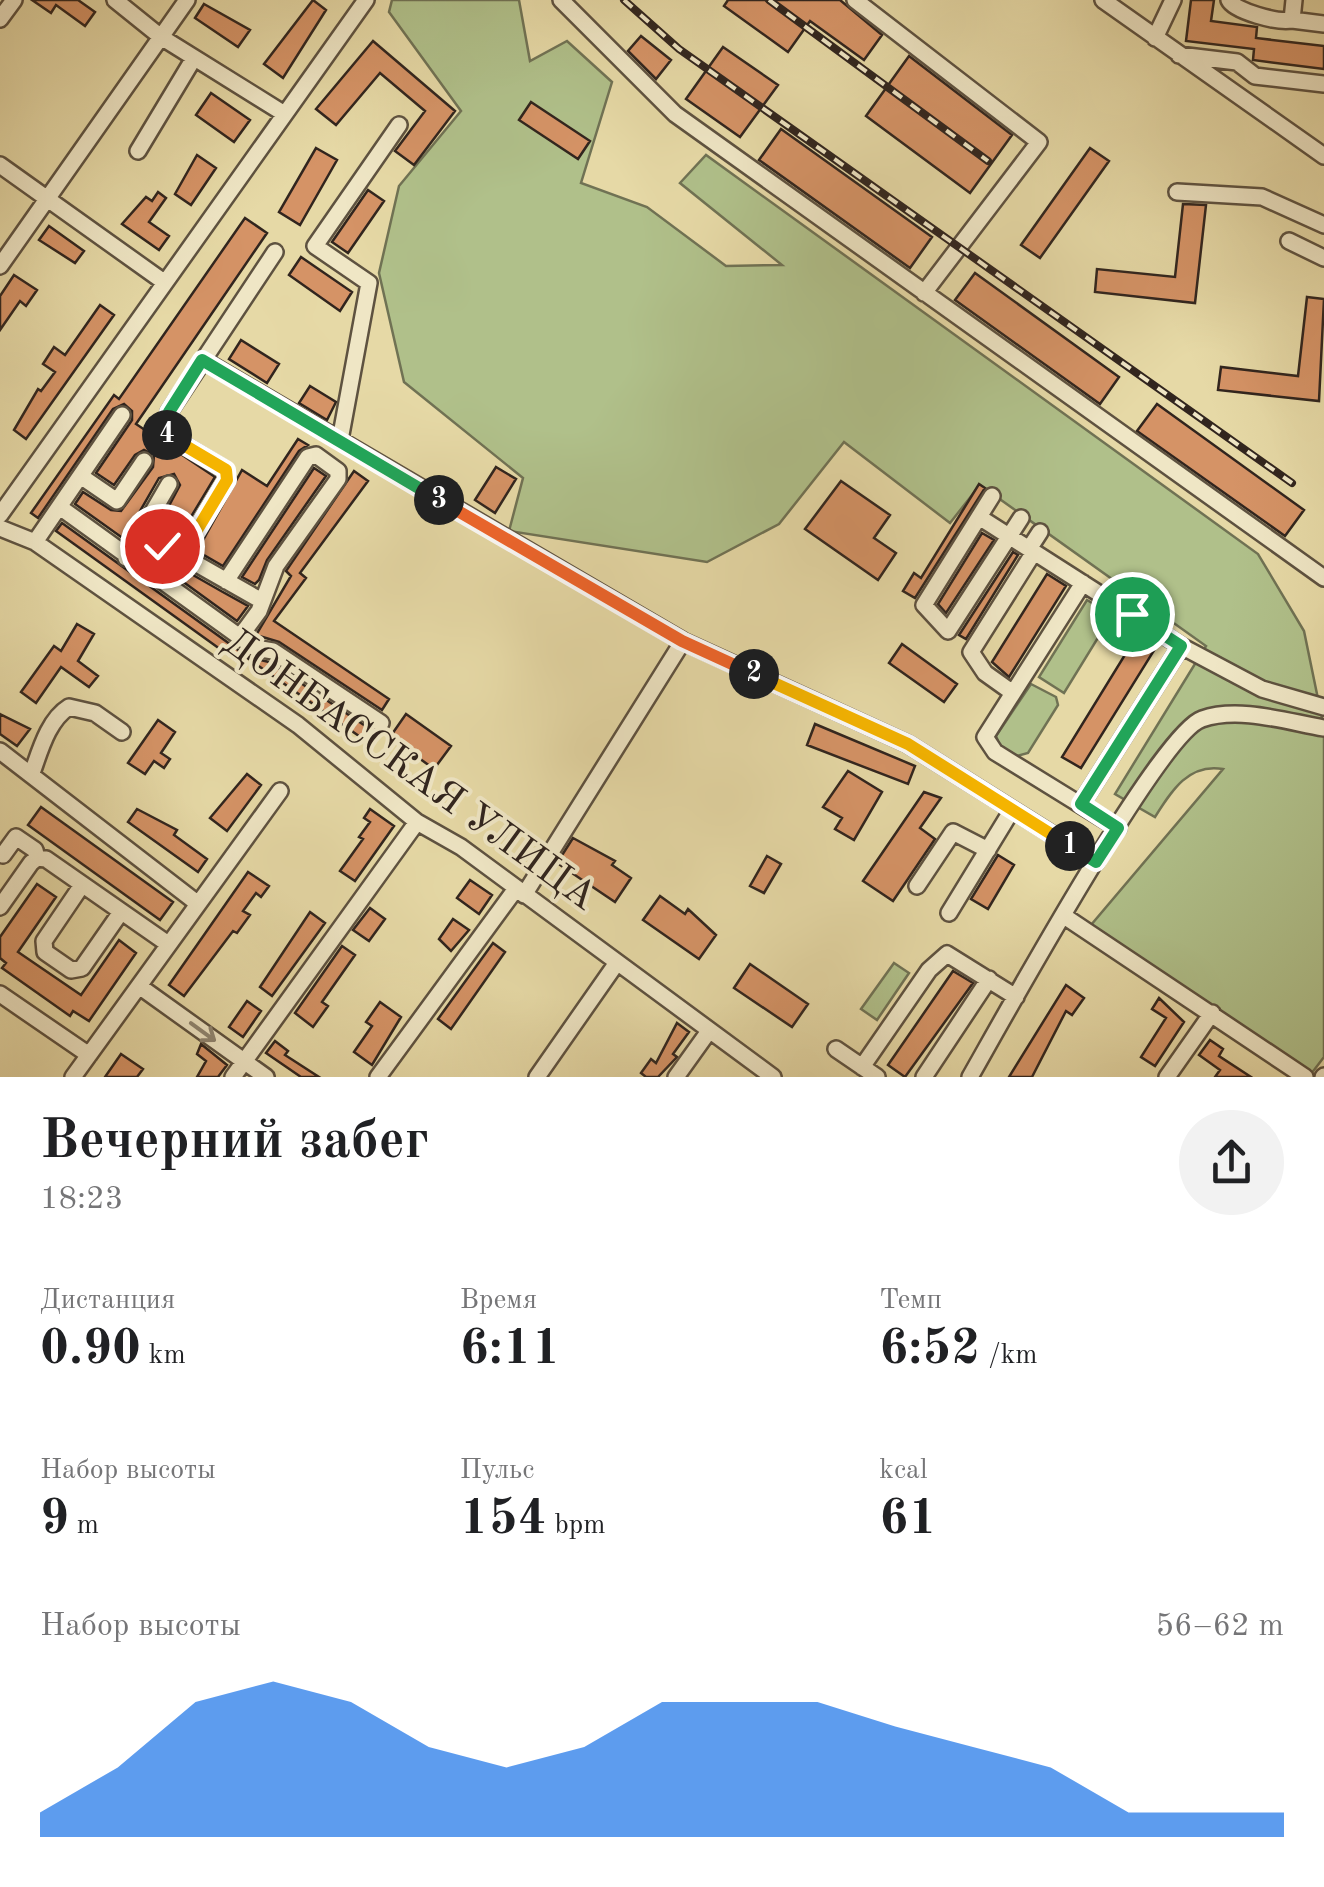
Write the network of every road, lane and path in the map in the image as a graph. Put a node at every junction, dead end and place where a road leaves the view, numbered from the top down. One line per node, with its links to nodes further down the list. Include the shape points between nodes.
1 (14, 0): 11 (street)
2 (115, 0): 14 (street)
3 (187, 0): 14 (street)
4 (366, 0): 19 (street)
5 (561, 0): 32 (street, via 675,114)
6 (855, 0): 32 (street, via 1039,142)
7 (1174, 0): 15 (street)
8 (1228, 0): 12 (street, via 1234,8)
9 (1294, 0): 12 (street)
10 (1114, 3): 15 (street)
11 (0, 19)
12 (1292, 20): 13 (street)
13 (1324, 24)
14 (161, 37): 17 (street); 25 (street)
15 (1156, 38): 16 (street)
16 (1178, 56): 18 (street, via 1236,62 1255,76); 21 (street)
17 (194, 58): 19 (street); 22 (street)
18 (1324, 84)
19 (283, 113): 31 (street)
20 (399, 124): 35 (street, via 315,246 369,284)
21 (1322, 151)
22 (138, 152)
23 (0, 166): 25 (street)
24 (1178, 192): 26 (street, via 1262,197)
25 (47, 197): 30 (street); 31 (street)
26 (1324, 225)
27 (1289, 241): 29 (street)
28 (275, 252): 33 (street)
29 (1324, 258)
30 (0, 266)
31 (164, 282): 43 (street)
32 (924, 293): 56 (street)
33 (202, 360): 35 (street); 53 (street, via 169,412 167,436 226,470 227,480)
34 (122, 415): 37 (street)
35 (340, 440): 61 (street)
36 (144, 461): 40 (street)
37 (82, 478): 40 (street); 41 (street)
38 (169, 484): 54 (street)
39 (992, 496): 44 (street)
40 (117, 502): 42 (street)
41 (61, 508): 50 (street); 54 (street)
42 (131, 511)
43 (0, 515)
44 (980, 517): 49 (street); 49 (street, via 924,606 948,631)
45 (1021, 518): 49 (street)
46 (0, 528): 50 (street, ДОНБАССКАЯ УЛИЦА)
47 (167, 528): 51 (street)
48 (1040, 532): 52 (street)
49 (1009, 536): 52 (street)
50 (34, 542): 73 (street, ДОНБАССКАЯ УЛИЦА, via 298,725)
51 (162, 546): 53 (street); 55 (street)
52 (1031, 551): 58 (street); 63 (street, via 971,652 985,673)
53 (182, 555): 57 (street)
54 (126, 558): 55 (street)
55 (143, 571): 60 (street)
56 (1324, 578)
57 (226, 582): 59 (street); 59 (street, via 308,456 316,455 338,471 338,479)
58 (1083, 583): 62 (street); 63 (street)
59 (260, 600): 60 (street)
60 (240, 637): 65 (street, via 273,651)
61 (682, 641): 72 (street, via 908,744); 81 (street)
62 (1181, 646): 64 (street, via 1262,689); 71 (street)
63 (1013, 693): 71 (street, via 985,737 996,752)
64 (1324, 707)
65 (381, 723)
66 (1324, 728): 74 (street, via 1246,716 1200,719 1162,758)
67 (122, 732): 69 (street, via 95,712 70,707 60,712)
68 (0, 751): 69 (street)
69 (32, 773): 82 (street)
70 (280, 791): 82 (street)
71 (1081, 804): 74 (street)
72 (1012, 810): 75 (street); 78 (street)
73 (417, 822): 81 (street, ДОНБАССКАЯ УЛИЦА); 97 (street)
74 (1118, 828): 78 (street)
75 (988, 850): 80 (street, via 953,832); 85 (street)
76 (4, 855): 77 (street, via 16,837)
77 (37, 858): 79 (street); 83 (street)
78 (1096, 862): 86 (street)
79 (82, 885): 84 (street); 84 (street, via 44,940 45,952 72,970 82,968)
80 (917, 886)
81 (520, 892): 88 (street, ДОНБАССКАЯ УЛИЦА); 102 (street)
82 (197, 903): 87 (street)
83 (0, 907)
84 (121, 912): 87 (street)
85 (950, 912)
86 (1064, 916): 92 (street); 93 (street)
87 (168, 944): 90 (street)
88 (616, 964): 94 (street, ДОНБАССКАЯ УЛИЦА); 103 (street)
89 (989, 979): 92 (street); 98 (street, via 956,957 939,958); 107 (street)
90 (139, 986): 96 (street); 97 (street, one-way to 97)
91 (0, 994): 96 (street)
92 (1016, 996): 108 (street)
93 (1212, 1013): 109 (street); 110 (street)
94 (708, 1031): 104 (street); 105 (street, ДОНБАССКАЯ УЛИЦА)
95 (836, 1049): 98 (street)
96 (89, 1054): 99 (street)
97 (244, 1061): 100 (street); 101 (street)
98 (862, 1067): 106 (street)
99 (74, 1077)
100 (233, 1077)
101 (266, 1077)
102 (378, 1077)
103 (537, 1077)
104 (676, 1077)
105 (773, 1077)
106 (877, 1077)
107 (924, 1077)
108 (970, 1077)
109 (1166, 1077)
110 (1305, 1077)

